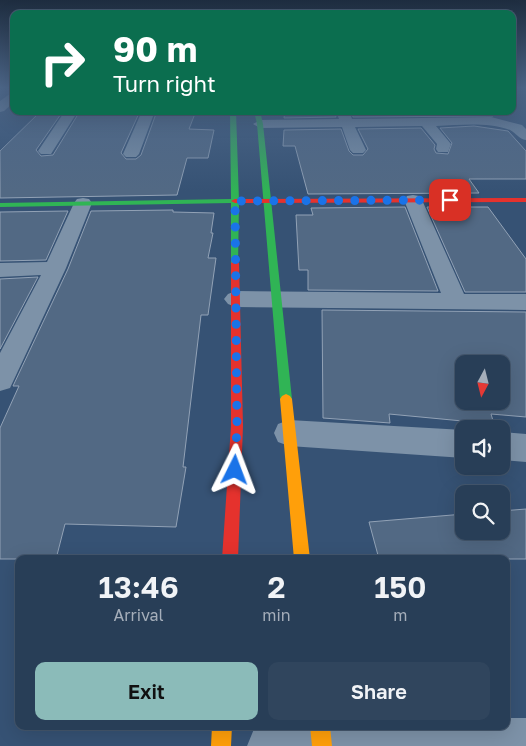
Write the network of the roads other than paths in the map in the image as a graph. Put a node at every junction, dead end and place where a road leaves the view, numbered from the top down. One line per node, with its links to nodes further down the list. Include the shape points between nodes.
1 (65, 122): 13 (street)
2 (144, 122): 14 (street)
3 (233, 122): 17 (street)
4 (258, 122): 18 (street)
5 (346, 122): 12 (street)
6 (423, 122): 7 (street)
7 (426, 122): 8 (street); 11 (street, via 444,144)
8 (438, 122)
9 (494, 122): 10 (street, via 517,128)
10 (526, 136)
11 (443, 149)
12 (358, 150)
13 (46, 151)
14 (131, 154)
15 (413, 200): 16 (street); 18 (street); 25 (street)
16 (526, 200)
17 (235, 201): 18 (street); 19 (street); 24 (street)
18 (266, 201): 23 (street)
19 (83, 203): 20 (street); 21 (street)
20 (0, 205)
21 (55, 268): 22 (street); 27 (street)
22 (0, 270)
23 (276, 298): 24 (street); 25 (street); 28 (street)
24 (236, 299): 32 (street, via 237,426)
25 (456, 302): 26 (street)
26 (526, 302)
27 (0, 380)
28 (289, 433): 29 (street); 33 (street)
29 (455, 443)
30 (510, 447): 31 (street)
31 (526, 448)
32 (230, 555)
33 (302, 555)
34 (222, 730): 37 (street)
35 (321, 738): 36 (street); 38 (street)
36 (526, 742)
37 (221, 746)
38 (271, 746)

